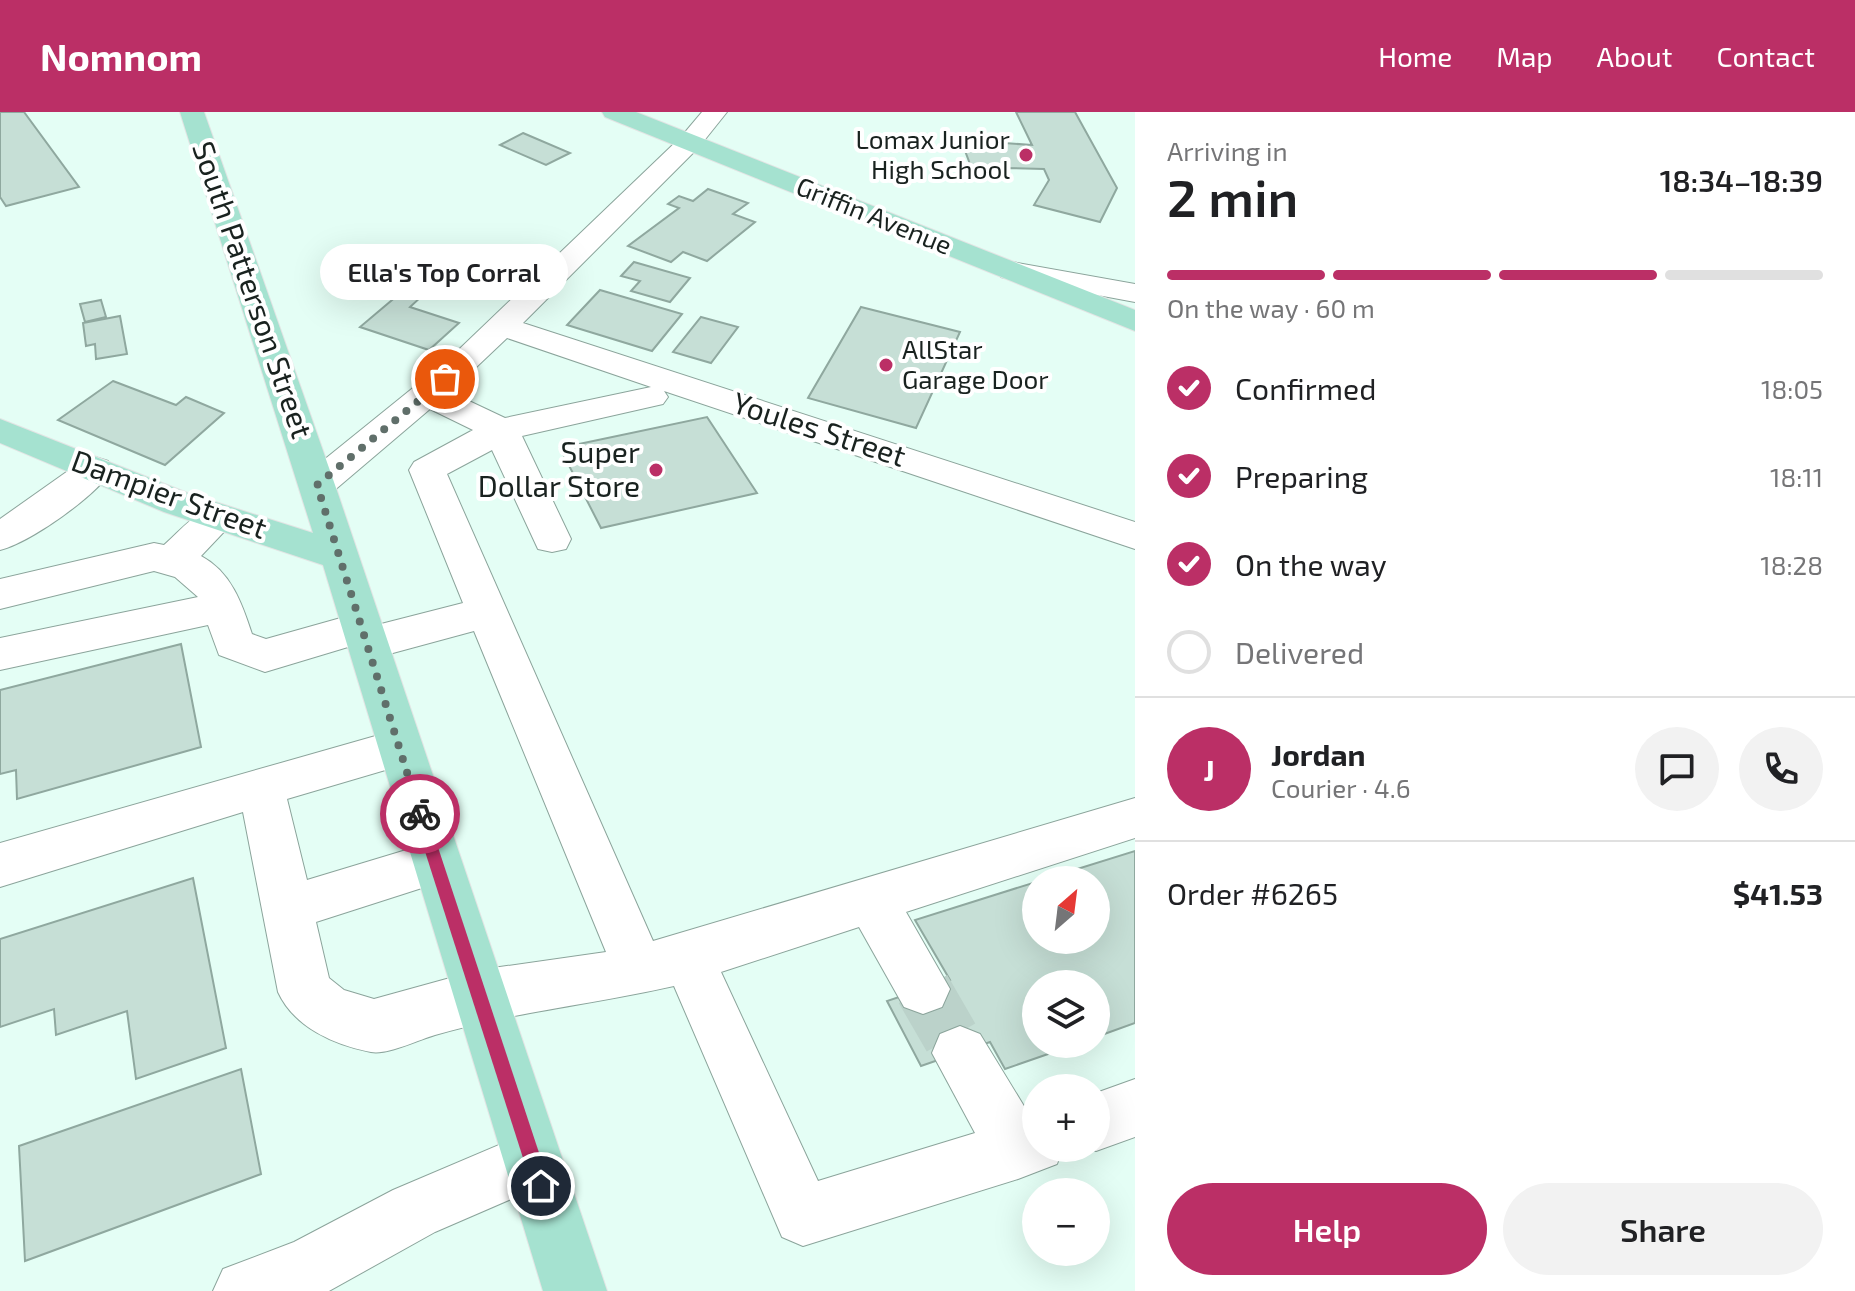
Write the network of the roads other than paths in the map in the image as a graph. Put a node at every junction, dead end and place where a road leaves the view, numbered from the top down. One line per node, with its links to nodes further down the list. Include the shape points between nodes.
1 (192, 112): 14 (main road, South Patterson Street)
2 (614, 112): 4 (main road, Griffin Avenue)
3 (715, 112): 4 (street)
4 (690, 142): 5 (main road, Griffin Avenue); 8 (street)
5 (1012, 271): 6 (street); 7 (main road, Griffin Avenue)
6 (1135, 293)
7 (1135, 321)
8 (502, 326): 9 (street); 16 (street, Youles Street)
9 (428, 394): 12 (street); 14 (street)
10 (651, 397): 12 (street)
11 (0, 430): 13 (main road, Dampier Street)
12 (501, 430): 18 (street); 23 (street, via 427,470)
13 (95, 469): 15 (main road, Dampier Street); 17 (street)
14 (317, 485): 19 (main road, South Patterson Street)
15 (219, 517): 19 (main road, Dampier Street); 20 (street)
16 (1135, 536)
17 (0, 537)
18 (552, 539)
19 (340, 556): 24 (main road, South Patterson Street)
20 (173, 560): 21 (street, via 154,557); 22 (street, via 203,573)
21 (0, 594)
22 (223, 607): 24 (street, via 234,644 265,656); 25 (street)
23 (488, 612): 24 (street); 33 (street)
24 (364, 636): 26 (main road, South Patterson Street)
25 (0, 654)
26 (400, 748): 27 (street); 29 (main road, South Patterson Street)
27 (261, 787): 30 (street); 32 (street)
28 (1135, 818): 31 (street)
29 (436, 863): 32 (street); 35 (main road, South Patterson Street)
30 (0, 865)
31 (872, 903): 33 (street); 34 (street)
32 (288, 908): 35 (street, via 305,992 328,1011 374,1026)
33 (663, 964): 35 (street); 40 (street, via 803,1216)
34 (923, 989)
35 (479, 996): 41 (main road, South Patterson Street)
36 (960, 1053): 39 (street)
37 (1135, 1108): 38 (street)
38 (1110, 1117)
39 (1022, 1139)
40 (1022, 1148)
41 (532, 1160): 42 (street, via 414,1211 309,1268); 43 (main road, South Patterson Street)
42 (245, 1291)
43 (575, 1291)

